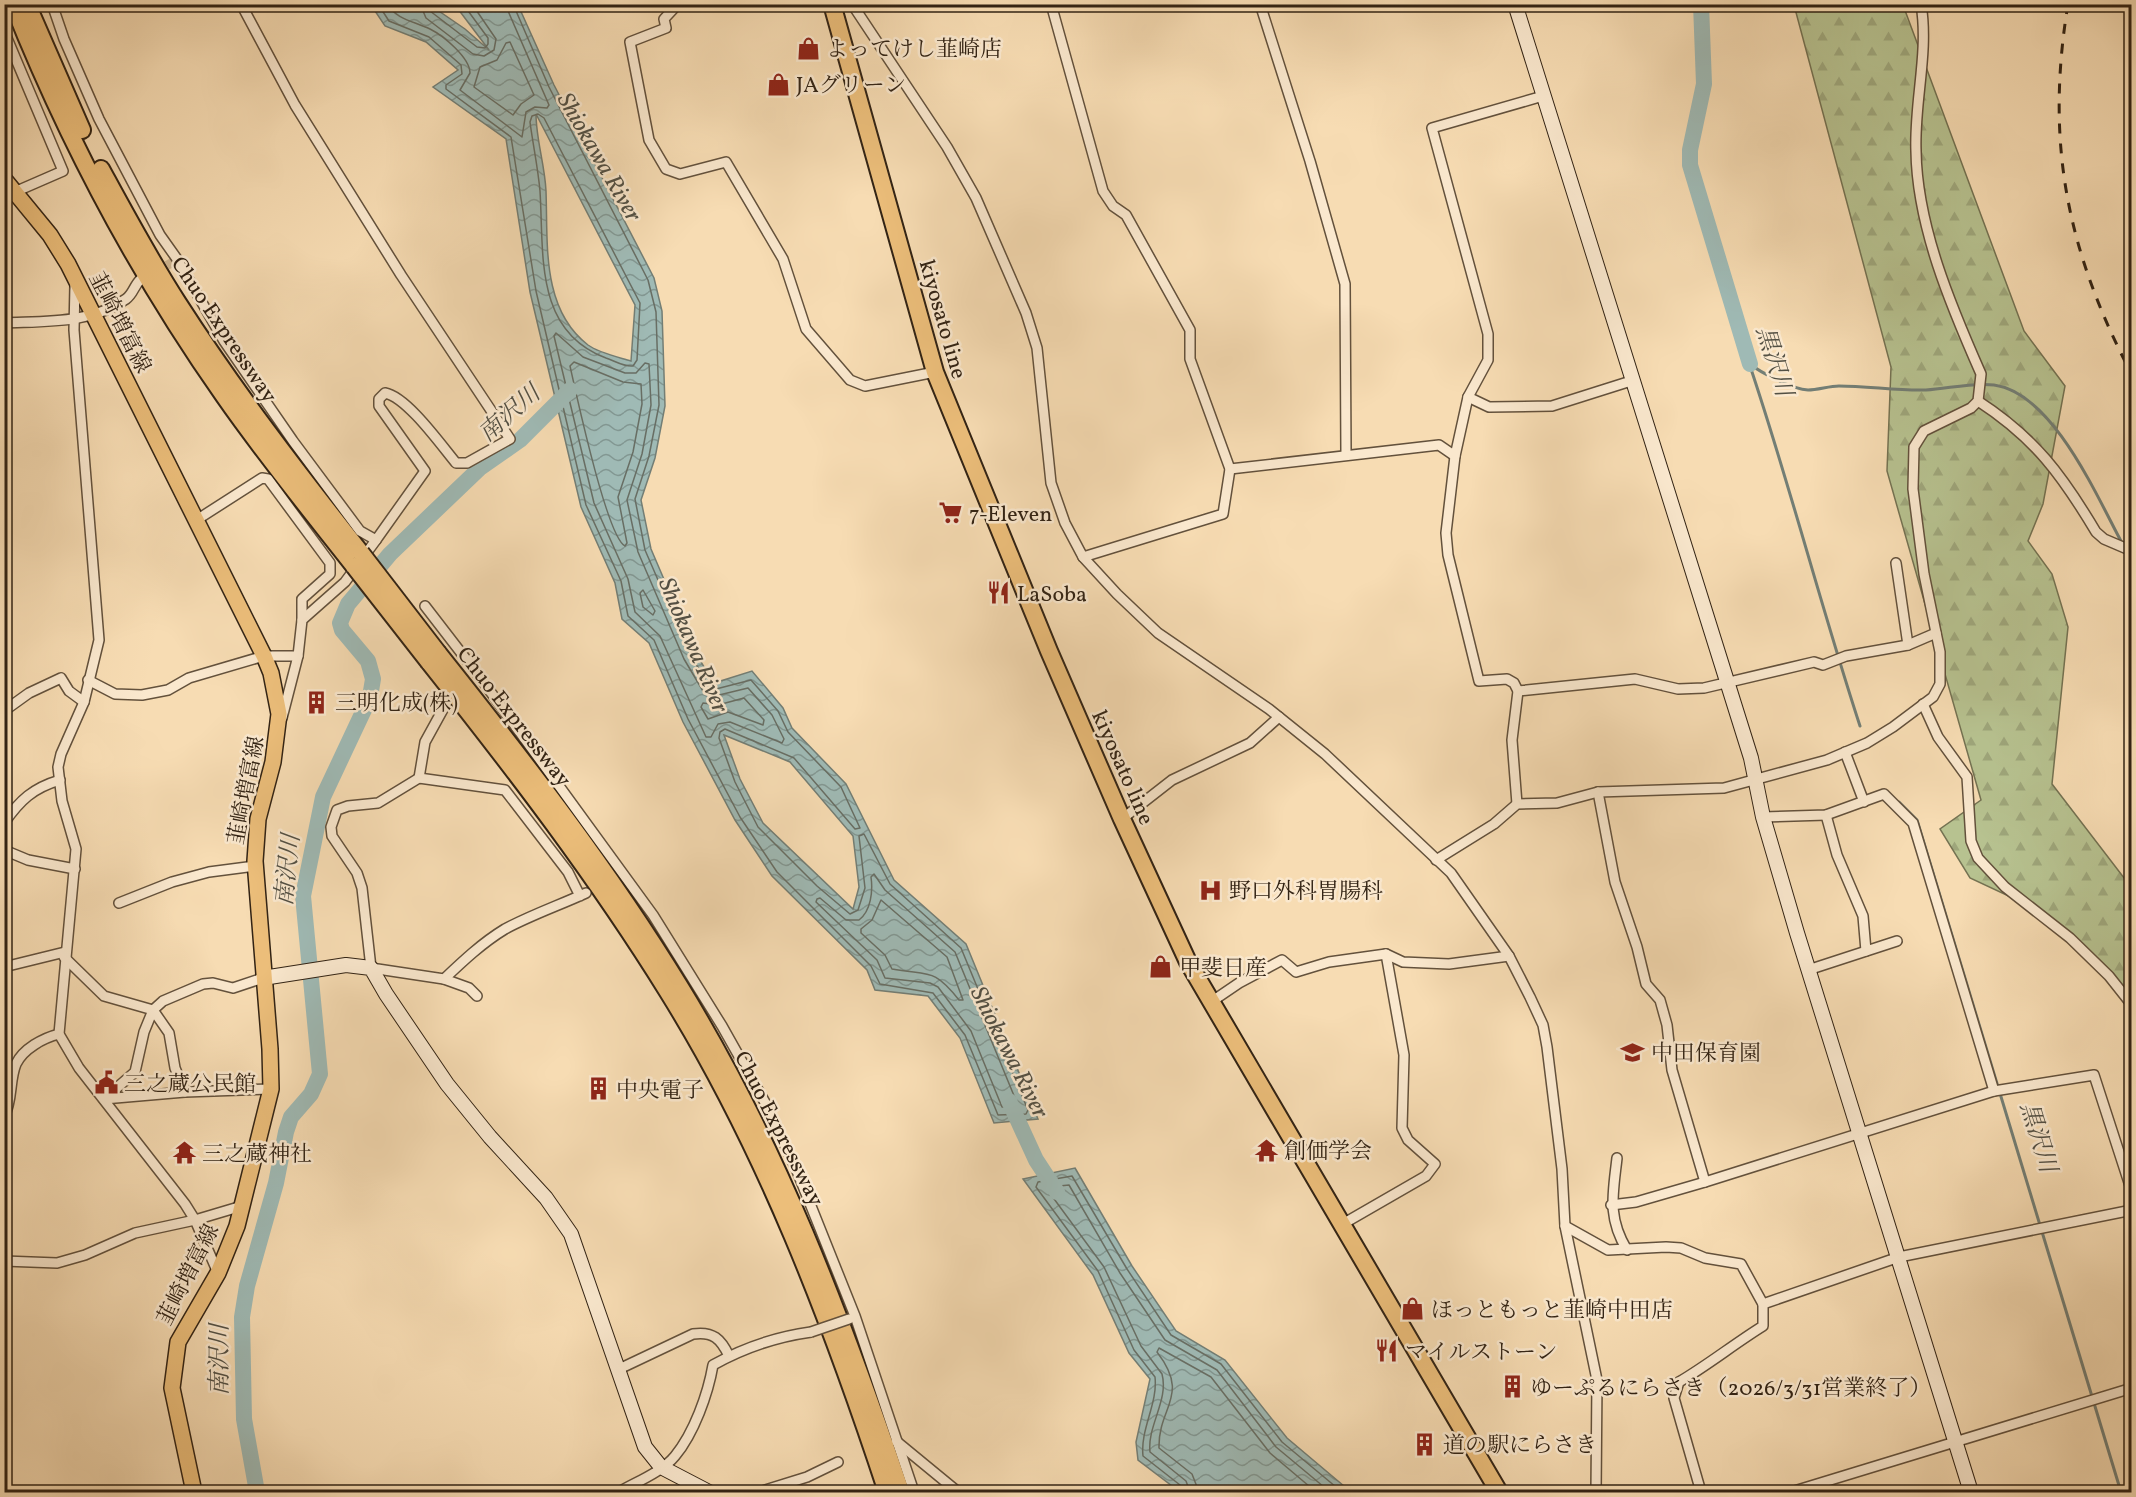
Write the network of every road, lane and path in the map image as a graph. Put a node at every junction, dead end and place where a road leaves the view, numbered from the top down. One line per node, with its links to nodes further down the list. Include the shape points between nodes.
1 (13, 4): 32 (highway, Chuo Expressway, via 83,158 156,290 231,406)
2 (27, 4): 32 (highway, Chuo Expressway, via 78,123 150,258 215,359)
3 (52, 4): 29 (street, via 99,119 175,260 292,441 360,531)
4 (241, 4): 29 (street, via 295,105 510,439 467,463 456,463 406,406 385,393 379,406 425,471)
5 (678, 4): 21 (street, via 664,19 666,28 630,42 649,140 666,169 681,174 726,162 783,259 806,329 850,380 865,386)
6 (832, 4): 21 (highway, kiyosato line)
7 (852, 4): 31 (street, via 947,147 976,198 1026,313 1037,348 1051,483 1065,523)
8 (1051, 4): 27 (street, via 1104,191 1113,206 1126,215 1190,330 1190,359)
9 (1260, 4): 25 (street, via 1345,284)
10 (1515, 4): 13 (street)
11 (1921, 4): 24 (street, via 1926,30 1916,136 1917,184 1936,256 1981,374)
12 (4, 31): 15 (street, via 63,171)
13 (1543, 96): 22 (street); 23 (street, via 1432,128 1488,334 1488,360)
14 (4, 179): 15 (main road, 韮崎増富線)
15 (17, 191): 17 (main road, 韮崎増富線, via 50,235)
16 (140, 280): 18 (street, via 126,299)
17 (75, 282): 18 (main road, 韮崎増富線); 19 (street)
18 (93, 314): 19 (street); 28 (main road, 韮崎増富線)
19 (74, 320): 20 (street); 41 (street, via 99,630)
20 (4, 323)
21 (935, 372): 59 (highway, kiyosato line)
22 (1631, 381): 23 (street, via 1552,406 1489,407); 42 (street)
23 (1468, 398): 26 (street)
24 (1978, 401): 30 (street, via 2024,434 2060,474 2096,532); 36 (street, via 1924,431 1914,447 1913,489)
25 (1346, 454): 26 (street, via 1438,445); 27 (street)
26 (1455, 456): 43 (street, via 1446,533 1448,555 1479,681 1507,679)
27 (1230, 469): 31 (street, via 1223,514)
28 (195, 521): 35 (street, via 262,478 268,479 331,566 330,574 302,599); 38 (main road, 韮崎増富線)
29 (376, 540): 35 (street, via 345,582)
30 (2132, 551)
31 (1083, 557): 48 (street, via 1158,633)
32 (357, 560): 40 (highway, Chuo Expressway, bridge)
33 (1896, 564): 37 (street)
34 (425, 606): 101 (street, via 653,915 722,1026 772,1116)
35 (302, 621): 39 (street)
36 (1936, 633): 37 (street); 46 (street, via 1942,671 1940,684 1933,698)
37 (1908, 645): 42 (street)
38 (264, 656): 39 (street); 41 (street, via 189,678 168,690 142,694 115,694); 49 (main road, 韮崎増富線, via 276,689)
39 (298, 656): 49 (street)
40 (433, 658): 113 (highway, Chuo Expressway, via 602,890 721,1084 792,1233 856,1397); 114 (highway, Chuo Expressway, via 534,774 615,886 681,988 732,1078 805,1228)
41 (88, 680): 44 (street)
42 (1725, 683): 43 (street, via 1688,690 1635,679); 52 (street)
43 (1518, 692): 56 (street, via 1512,740)
44 (84, 702): 47 (street, via 69,691 61,678 29,693); 53 (street, via 61,754)
45 (447, 702): 51 (street, via 425,741)
46 (1923, 704): 50 (street, via 1893,727); 78 (street, via 1938,737 1967,777 1971,841 1978,858 2005,887 2070,938)
47 (4, 711)
48 (1279, 717): 59 (street, via 1250,743 1172,780); 62 (street)
49 (279, 729): 63 (main road, 韮崎増富線, via 258,819)
50 (1845, 752): 52 (street); 55 (street)
51 (419, 778): 72 (street, via 378,803 337,810 333,818 332,836 357,873 362,888); 75 (street, via 505,790 583,894 505,930 465,958)
52 (1756, 779): 54 (street, via 1711,790); 58 (street)
53 (60, 780): 60 (street, via 23,797); 64 (street, via 76,849)
54 (1598, 792): 56 (street, via 1557,803); 88 (street, via 1615,882 1647,984 1660,1000 1672,1070)
55 (1864, 802): 57 (street); 82 (street, via 1884,794 1913,823)
56 (1517, 804): 62 (street, via 1494,825)
57 (1826, 815): 58 (street); 67 (street, via 1863,916)
58 (1762, 817): 73 (street)
59 (1122, 819): 77 (highway, kiyosato line, via 1180,948)
60 (4, 823)
61 (4, 850): 64 (street, via 28,860)
62 (1436, 860): 70 (street, via 1451,873)
63 (255, 866): 65 (street, via 200,874); 74 (main road, 韮崎増富線)
64 (75, 869): 69 (street)
65 (119, 903)
66 (1897, 941): 67 (street)
67 (1866, 951): 73 (street)
68 (1386, 954): 70 (street, via 1403,962 1449,964); 77 (street, via 1329,962 1296,972 1282,960); 94 (street, via 1404,1055 1402,1128 1408,1140 1435,1164 1426,1176)
69 (64, 955): 71 (street); 79 (street, via 104,996); 80 (street)
70 (1509, 956): 95 (street, via 1543,1025 1548,1047)
71 (4, 967)
72 (371, 968): 74 (street, via 346,965); 75 (street); 103 (street, via 447,1084 546,1198 571,1234)
73 (1808, 970): 86 (street)
74 (263, 978): 79 (street, via 233,988 203,984 163,1001); 81 (main road, 韮崎増富線)
75 (444, 979): 76 (street, via 470,988)
76 (477, 996)
77 (1211, 1002): 94 (highway, kiyosato line)
78 (2132, 1005)
79 (153, 1010): 83 (street, via 169,1033); 84 (street, via 135,1072)
80 (59, 1034): 84 (street); 85 (street, via 46,1037 17,1064)
81 (271, 1089): 83 (street); 91 (main road, 韮崎増富線)
82 (1994, 1091): 86 (street); 89 (street, via 2094,1075)
83 (184, 1092): 84 (street)
84 (104, 1099): 93 (street)
85 (4, 1117)
86 (1860, 1132): 88 (street); 97 (street)
87 (1617, 1158): 90 (street)
88 (1705, 1182): 90 (street, via 1636,1202)
89 (2132, 1192)
90 (1611, 1205): 96 (street, via 1615,1231)
91 (242, 1206): 93 (street); 99 (main road, 韮崎増富線)
92 (2132, 1210): 97 (street)
93 (195, 1220): 98 (street, via 135,1233 57,1263); 99 (street)
94 (1341, 1225): 117 (highway, kiyosato line)
95 (1564, 1226): 96 (street, via 1608,1250); 118 (street, via 1597,1380)
96 (1627, 1250): 100 (street, via 1646,1246 1681,1248 1705,1258 1741,1264)
97 (1899, 1257): 100 (street); 106 (street)
98 (4, 1261)
99 (218, 1273): 109 (main road, 韮崎増富線, via 184,1328 172,1371 173,1397)
100 (1763, 1304): 119 (street, via 1763,1326 1679,1382 1674,1398)
101 (852, 1317): 102 (street, bridge); 105 (street)
102 (729, 1356): 103 (street, via 718,1338 702,1333); 108 (street, via 713,1365 688,1434 674,1458)
103 (617, 1370): 108 (street, via 645,1447)
104 (2132, 1388): 106 (street)
105 (896, 1441): 115 (street); 116 (street)
106 (1956, 1444): 120 (street); 121 (street)
107 (838, 1462): 112 (street, via 807,1477)
108 (661, 1467): 110 (street); 111 (street)
109 (194, 1492)
110 (619, 1492)
111 (709, 1492)
112 (759, 1492)
113 (887, 1492)
114 (901, 1492)
115 (914, 1492)
116 (958, 1492)
117 (1499, 1492)
118 (1596, 1492)
119 (1701, 1492)
120 (1791, 1492)
121 (1971, 1492)

